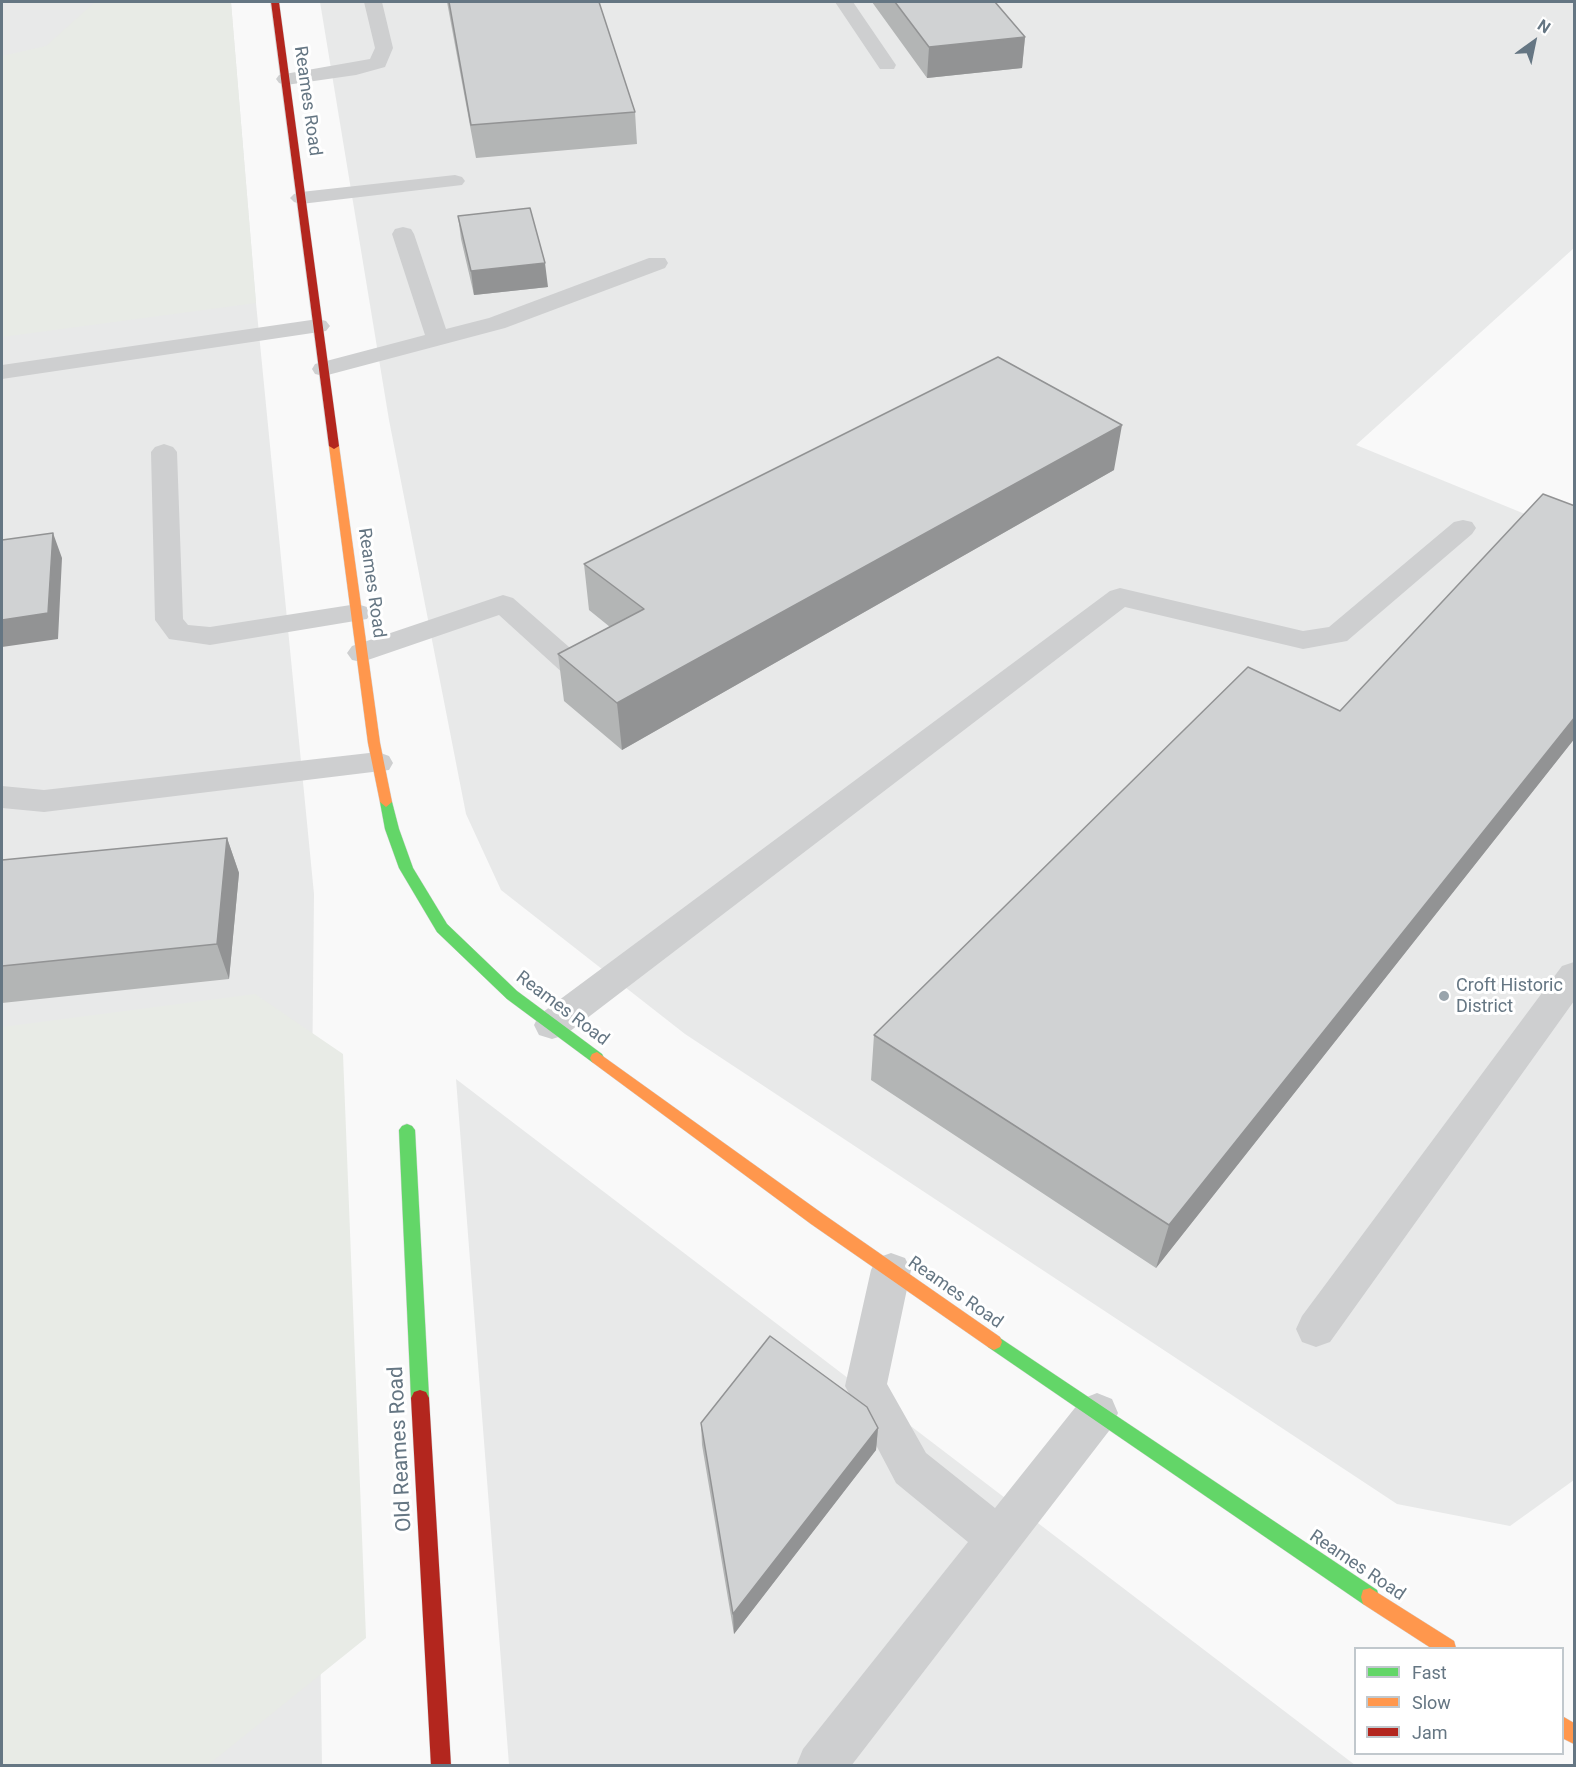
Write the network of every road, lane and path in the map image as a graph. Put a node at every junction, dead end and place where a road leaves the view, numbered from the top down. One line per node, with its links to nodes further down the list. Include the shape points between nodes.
1 (275, 2): 5 (main road, Reames Road)
2 (373, 2): 5 (lane, via 384,48 378,63)
3 (844, 2): 4 (lane)
4 (887, 64)
5 (285, 79): 7 (main road, Reames Road)
6 (455, 181): 7 (lane)
7 (302, 198): 10 (main road, Reames Road)
8 (403, 234): 11 (lane)
9 (657, 263): 11 (lane, via 497,323)
10 (318, 326): 12 (main road, Reames Road); 13 (lane)
11 (438, 339): 12 (lane)
12 (324, 369): 16 (main road, Reames Road)
13 (2, 372)
14 (164, 452): 16 (lane, via 169,620 179,633 210,636)
15 (1463, 528): 22 (lane, via 1336,635 1302,640 1120,597)
16 (357, 613): 17 (main road, Reames Road)
17 (362, 653): 18 (lane, via 503,604); 19 (main road, Reames Road)
18 (575, 668)
19 (378, 763): 20 (lane, via 44,801); 22 (main road, Reames Road, via 392,829 406,868 442,928 512,995)
20 (2, 797)
21 (1575, 975): 25 (lane)
22 (552, 1025): 24 (main road, Reames Road)
23 (407, 1130): 29 (main road, Old Reames Road)
24 (891, 1270): 26 (main road, Reames Road); 27 (lane, via 866,1386 911,1468)
25 (1316, 1329)
26 (1097, 1413): 27 (lane); 28 (main road, Reames Road)
27 (998, 1539): 30 (lane)
28 (1446, 1647)
29 (441, 1766)
30 (820, 1766)

